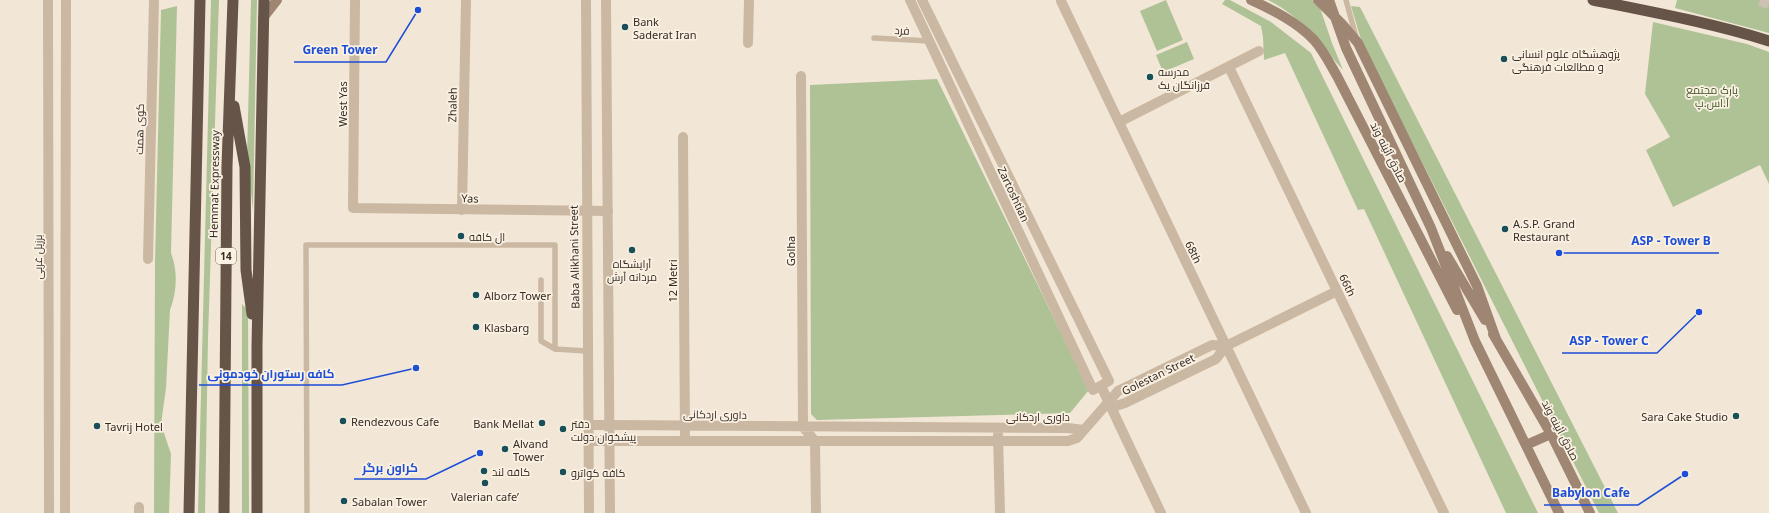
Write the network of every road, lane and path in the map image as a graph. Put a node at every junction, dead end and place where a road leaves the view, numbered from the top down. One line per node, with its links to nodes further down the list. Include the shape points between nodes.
1 (48, 0): 62 (street, برزیل غربی)
2 (66, 0): 63 (street)
3 (154, 0): 38 (street, کوی همت)
4 (200, 0): 64 (highway, Hemmat Expressway)
5 (233, 0): 30 (highway, Hemmat Expressway / 14)
6 (264, 0): 21 (highway)
7 (277, 0): 21 (main road)
8 (355, 0): 33 (street, West Yas)
9 (466, 0): 34 (street, Zhaleh)
10 (586, 0): 36 (street, Baba Alikhani Street)
11 (606, 0): 35 (street)
12 (749, 0): 25 (street)
13 (910, 0): 23 (street, Zartoshtian)
14 (922, 0): 47 (street, Zartoshtian, via 1110,381)
15 (1252, 0): 42 (main road, صادق آئینه وند, via 1294,24 1314,40 1320,49 1337,76 1446,290)
16 (1318, 0): 26 (main road, صادق آئینه وند)
17 (1329, 0): 37 (main road, صادق آئینه وند, via 1346,48)
18 (1346, 0): 26 (lane)
19 (1594, 0): 24 (highway, via 1667,15)
20 (1060, 1): 31 (street, 68th)
21 (263, 18): 43 (highway)
22 (874, 38): 23 (lane, فرد)
23 (929, 41): 47 (street, Zartoshtian, via 1093,390)
24 (1769, 41)
25 (748, 43)
26 (1358, 43): 41 (main road, صادق آئینه وند, via 1477,286)
27 (1259, 51): 28 (street)
28 (1229, 67): 31 (street); 40 (street, 66th)
29 (801, 76): 52 (street, Golha)
30 (230, 83): 43 (highway, via 245,167 246,270); 65 (highway, Hemmat Expressway / 14)
31 (1119, 122): 44 (street, 68th)
32 (683, 137): 51 (street, 12 Metri)
33 (353, 208): 34 (street, Yas)
34 (462, 210): 36 (street, Yas)
35 (608, 211): 36 (street, Yas); 50 (street)
36 (586, 212): 46 (street, Baba Alikhani Street)
37 (1431, 228): 41 (main road, صادق آئینه وند); 42 (main road, صادق آئینه وند)
38 (148, 259)
39 (541, 280): 45 (lane, via 541,341)
40 (1337, 291): 44 (street, Golestan Street); 74 (street, 66th)
41 (1496, 339): 55 (main road, صادق آئینه وند)
42 (1476, 342): 61 (main road, صادق آئینه وند)
43 (257, 346): 66 (highway)
44 (1226, 346): 48 (street, Golestan Street, via 1216,359 1124,403 1116,406); 48 (street, Golestan Street, via 1212,345 1124,387 1112,396); 73 (street, 68th)
45 (555, 349): 46 (lane); 67 (lane, via 556,245 306,245)
46 (587, 351): 49 (street, Baba Alikhani Street)
47 (1101, 386): 48 (street)
48 (1108, 404): 54 (street); 72 (street)
49 (588, 425): 50 (street, داوری اردکانی); 56 (street, Baba Alikhani Street)
50 (609, 425): 51 (street, داوری اردکانی); 57 (street)
51 (685, 426): 52 (street, داوری اردکانی); 58 (street, 12 Metri)
52 (803, 427): 53 (street, داوری اردکانی); 59 (street)
53 (999, 429): 54 (street, داوری اردکانی); 60 (street)
54 (1084, 430): 60 (street, داوری اردکانی, via 1077,438 1068,442)
55 (1551, 434): 61 (main road); 76 (main road, صادق آئینه وند)
56 (588, 441): 57 (street, داوری اردکانی); 68 (street, Baba Alikhani Street)
57 (609, 441): 58 (street, داوری اردکانی); 69 (street)
58 (685, 441): 59 (street, داوری اردکانی)
59 (815, 441): 60 (street, داوری اردکانی); 70 (street)
60 (998, 441): 71 (street)
61 (1526, 445): 75 (main road, صادق آئینه وند)
62 (49, 513)
63 (65, 513)
64 (189, 513)
65 (224, 513)
66 (257, 513)
67 (306, 513)
68 (589, 513)
69 (610, 513)
70 (816, 513)
71 (1000, 513)
72 (1161, 513)
73 (1306, 513)
74 (1444, 513)
75 (1559, 513)
76 (1590, 513)

